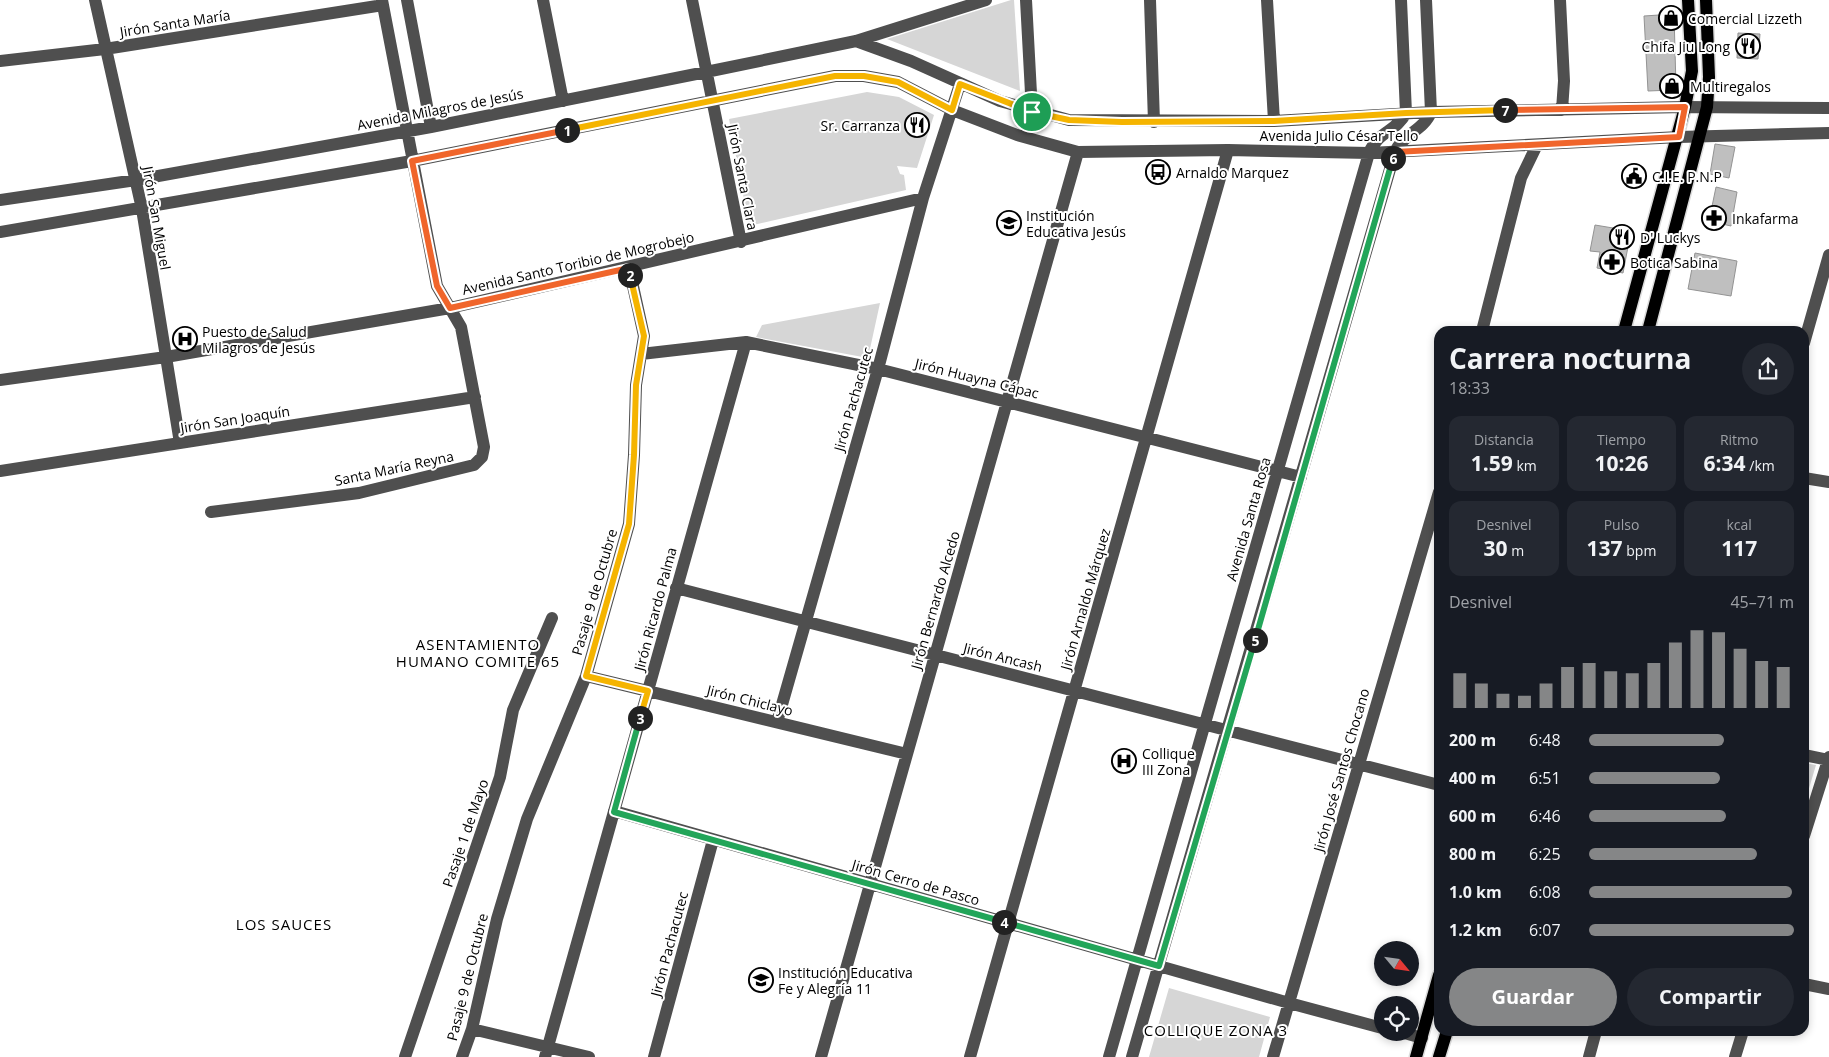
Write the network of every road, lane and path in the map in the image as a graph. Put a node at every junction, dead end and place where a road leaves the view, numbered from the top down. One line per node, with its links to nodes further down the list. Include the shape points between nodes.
1 (95, 0): 16 (street, Jirón San Miguel)
2 (407, 0): 32 (street)
3 (543, 0): 21 (street)
4 (692, 0): 18 (street, Jirón Santa Clara)
5 (986, 0): 15 (street, Avenida Milagros de Jesús)
6 (1026, 0): 27 (street)
7 (1150, 0): 31 (street)
8 (1267, 0): 30 (street)
9 (1401, 0): 29 (street)
10 (1426, 0): 28 (street)
11 (1560, 0): 26 (street, via 1564,81)
12 (1688, 0): 22 (main road, via 1692,71)
13 (1706, 0): 23 (main road)
14 (383, 3): 16 (street, Jirón Santa María); 33 (street, Santa María Reyna)
15 (856, 41): 18 (street, Avenida Milagros de Jesús); 19 (street, Avenida Julio César Tello)
16 (105, 49): 17 (street, Jirón Santa María); 43 (street, Jirón San Miguel)
17 (0, 61)
18 (706, 72): 20 (street, Jirón Santa Clara); 21 (street, Avenida Milagros de Jesús)
19 (960, 84): 25 (street, Jirón Pachacutec); 27 (street, Avenida Julio César Tello)
20 (713, 100): 25 (street, Avenida Julio César Tello, via 835,76 864,76 898,82); 42 (street); 48 (street, Jirón Santa Clara)
21 (562, 101): 32 (street, Avenida Milagros de Jesús)
22 (1685, 107): 23 (street, Avenida Julio César Tello); 26 (street, Avenida Julio César Tello); 35 (main road)
23 (1707, 107): 24 (street, Avenida Julio César Tello); 36 (main road)
24 (1829, 108)
25 (952, 110): 39 (street, Avenida Julio César Tello); 44 (street, Jirón Pachacutec)
26 (1562, 110): 28 (street, Avenida Julio César Tello)
27 (1032, 112): 31 (street, Avenida Julio César Tello, via 1069,120)
28 (1431, 112): 29 (street, Avenida Julio César Tello); 40 (street, via 1427,121 1399,142)
29 (1406, 113): 30 (street, Avenida Julio César Tello); 41 (street, Avenida Santa Rosa, via 1402,121 1373,142)
30 (1274, 121): 31 (street, Avenida Julio César Tello)
31 (1154, 122)
32 (431, 126): 33 (street, Avenida Milagros de Jesús)
33 (407, 131): 42 (street, Santa María Reyna); 43 (street, Avenida Milagros de Jesús)
34 (1829, 133): 36 (street, Avenida Julio César Tello)
35 (1679, 137): 36 (street, Avenida Julio César Tello); 37 (street, Avenida Julio César Tello); 53 (main road)
36 (1701, 137): 54 (main road)
37 (1538, 145): 40 (street, Avenida Julio César Tello); 52 (street, via 1521,178)
38 (1228, 150): 39 (street, Avenida Julio César Tello); 41 (street, Avenida Julio César Tello); 63 (street, Jirón Arnaldo Márquez)
39 (1078, 152): 62 (street, Jirón Bernardo Alcedo)
40 (1395, 152): 41 (street, Avenida Julio César Tello); 67 (street)
41 (1368, 153): 66 (street, Avenida Santa Rosa)
42 (412, 161): 46 (street); 51 (street, Santa María Reyna, via 437,286)
43 (136, 180): 45 (street, Avenida Milagros de Jesús); 46 (street, Jirón San Miguel)
44 (923, 198): 48 (street, Avenida Santo Toribio de Mogrobejo); 59 (street, Jirón Pachacutec)
45 (0, 200)
46 (142, 209): 47 (street); 58 (street, Jirón San Miguel)
47 (0, 232)
48 (741, 242): 50 (street, Avenida Santo Toribio de Mogrobejo)
49 (1829, 255): 55 (street)
50 (629, 268): 51 (street, Avenida Santo Toribio de Mogrobejo); 57 (street, Pasaje 9 de Octubre, via 644,336)
51 (450, 308): 58 (street, Avenida Santo Toribio de Mogrobejo); 61 (street, Santa María Reyna, via 461,327)
52 (1483, 326)
53 (1625, 326)
54 (1649, 326)
55 (1809, 326)
56 (746, 342): 57 (street, Jirón Huayna Cápac); 59 (street, Jirón Huayna Cápac); 72 (street, Jirón Ricardo Palma)
57 (641, 354): 76 (street, Pasaje 9 de Octubre, via 636,385 629,524)
58 (166, 357): 60 (street, Avenida Santo Toribio de Mogrobejo); 64 (street, Jirón San Miguel)
59 (878, 368): 62 (street, Jirón Huayna Cápac); 74 (street, Jirón Pachacutec)
60 (0, 380)
61 (475, 397): 64 (street, Jirón San Joaquín); 71 (street, Santa María Reyna, via 484,447 482,457 474,465 359,493)
62 (1008, 401): 63 (street, Jirón Huayna Cápac); 75 (street, Jirón Bernardo Alcedo)
63 (1147, 437): 66 (street, Jirón Huayna Cápac); 78 (street, Jirón Arnaldo Márquez)
64 (180, 443): 65 (street, Jirón San Joaquín)
65 (0, 471)
66 (1277, 471): 67 (street, Jirón Huayna Cápac); 80 (street, Avenida Santa Rosa)
67 (1301, 477): 81 (street)
68 (1809, 479): 69 (street)
69 (1829, 482)
70 (1434, 509): 85 (street, Jirón José Santos Chocano)
71 (211, 512)
72 (676, 588): 74 (street, Jirón Ancash); 77 (street, Jirón Ricardo Palma)
73 (552, 618): 106 (street, Pasaje 1 de Mayo, via 513,710 500,777)
74 (806, 622): 75 (street, Jirón Ancash); 79 (street, Jirón Pachacutec)
75 (935, 655): 78 (street, Jirón Ancash); 82 (street, Jirón Bernardo Alcedo)
76 (586, 676): 77 (street, Jirón Chiclayo); 99 (street, Pasaje 9 de Octubre, via 527,819 497,919)
77 (648, 691): 79 (street, Jirón Chiclayo); 87 (street, Jirón Ricardo Palma)
78 (1074, 691): 80 (street, Jirón Ancash); 91 (street, Jirón Arnaldo Márquez)
79 (777, 722): 82 (street, Jirón Chiclayo)
80 (1204, 725): 81 (street, Jirón Ancash); 92 (street, Avenida Santa Rosa)
81 (1228, 731): 85 (street, Jirón Ancash); 93 (street)
82 (907, 754): 90 (street, Jirón Bernardo Alcedo)
83 (1809, 756): 84 (street)
84 (1829, 759): 88 (street)
85 (1359, 765): 86 (street, Jirón Ancash); 97 (street, Jirón José Santos Chocano)
86 (1434, 784)
87 (614, 812): 89 (street, Jirón Cerro de Pasco); 105 (street, Jirón Ricardo Palma)
88 (1809, 821)
89 (713, 840): 90 (street, Jirón Cerro de Pasco); 109 (street, Jirón Pachacutec)
90 (870, 884): 91 (street, Jirón Cerro de Pasco); 110 (street, Jirón Bernardo Alcedo)
91 (1008, 924): 92 (street, Jirón Cerro de Pasco); 111 (street, Jirón Arnaldo Márquez)
92 (1137, 960): 93 (street, Jirón Cerro de Pasco); 112 (street, Avenida Santa Rosa)
93 (1159, 966): 97 (street, Jirón Cerro de Pasco); 113 (street)
94 (1809, 985): 95 (street)
95 (1829, 989)
96 (1434, 994): 104 (main road)
97 (1289, 1003): 98 (street, Jirón Cerro de Pasco); 114 (street, Jirón José Santos Chocano)
98 (1374, 1026)
99 (472, 1029): 105 (street); 107 (street, Pasaje 9 de Octubre)
100 (1445, 1036): 116 (main road)
101 (1595, 1036): 117 (street)
102 (1741, 1036): 118 (street)
103 (1419, 1037): 104 (street)
104 (1422, 1038): 115 (main road)
105 (547, 1052): 108 (street)
106 (405, 1057)
107 (462, 1057)
108 (589, 1057)
109 (654, 1057)
110 (821, 1057)
111 (970, 1057)
112 (1109, 1057)
113 (1132, 1057)
114 (1273, 1057)
115 (1416, 1057)
116 (1439, 1057)
117 (1589, 1057)
118 (1735, 1057)

